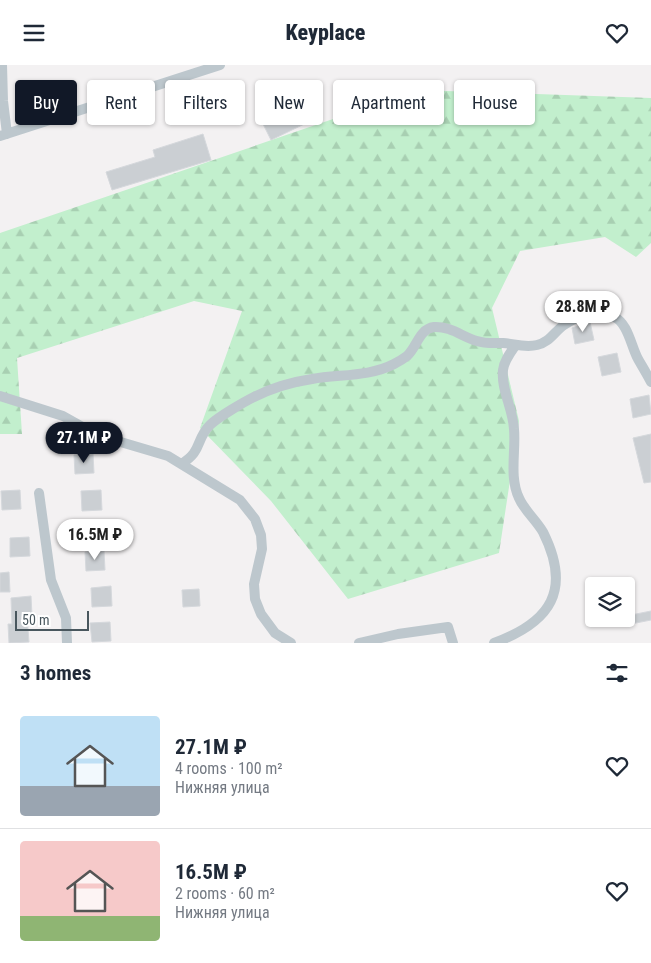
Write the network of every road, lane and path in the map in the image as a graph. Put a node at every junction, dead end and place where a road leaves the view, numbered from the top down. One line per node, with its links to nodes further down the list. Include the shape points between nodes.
1 (2, 65): 3 (street)
2 (220, 65): 3 (street)
3 (4, 135)
4 (515, 346): 5 (street, via 539,345 575,319 608,314 617,318 624,327); 7 (street, via 476,341 450,329 433,327 422,333 407,356 393,365 366,373 290,384 253,397 210,425 192,457); 15 (street, via 503,368 503,383 514,429 516,486 519,499 544,534 556,585 552,602 541,617)
5 (651, 382)
6 (0, 396): 7 (street, via 63,416 97,435 168,455)
7 (181, 464): 11 (street, via 240,500 255,519 262,549 254,584 255,599 260,615 276,633)
8 (39, 493): 10 (street, via 51,580 66,618)
9 (448, 627): 12 (street); 13 (street); 14 (street)
10 (67, 643)
11 (291, 643)
12 (359, 643)
13 (453, 643)
14 (458, 643)
15 (494, 643)

